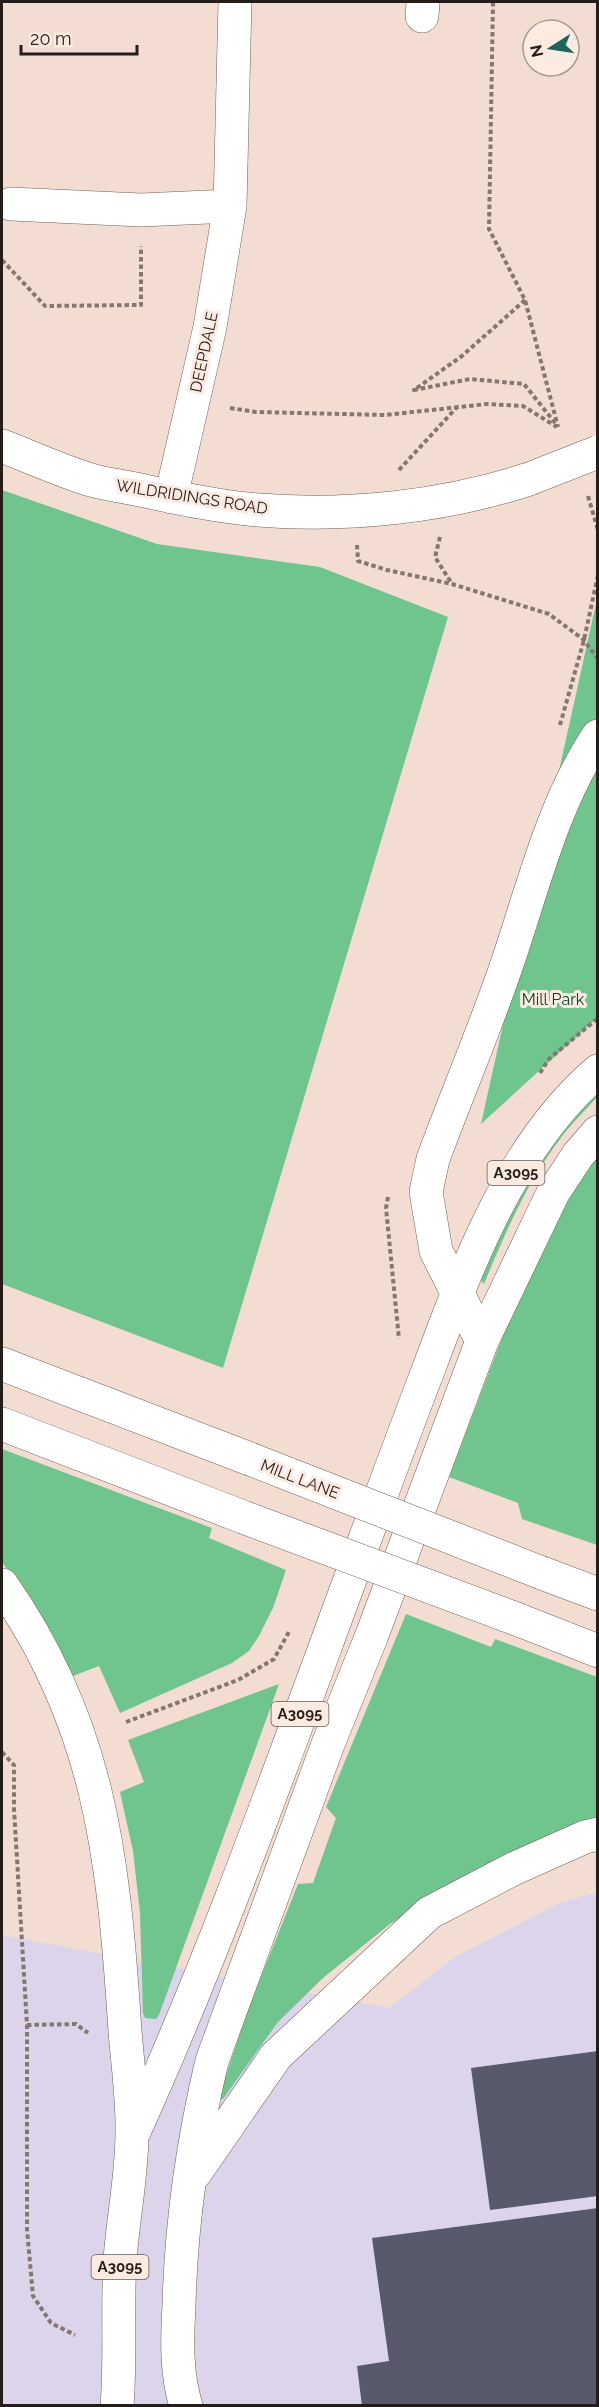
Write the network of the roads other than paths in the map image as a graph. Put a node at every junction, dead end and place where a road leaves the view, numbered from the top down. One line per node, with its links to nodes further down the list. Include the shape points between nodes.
1 (235, 2): 3 (main road, DEEPDALE)
2 (11, 204): 3 (main road, via 141,210)
3 (230, 206): 6 (main road, DEEPDALE, via 210,327)
4 (2, 446): 6 (main road, WILDRIDINGS ROAD, via 91,480)
5 (597, 452): 6 (main road, WILDRIDINGS ROAD, bridge, via 505,486 450,498 355,510 256,510)
6 (171, 497)
7 (597, 736): 10 (main road, via 549,838 506,967 433,1159 426,1192 429,1220 436,1251)
8 (597, 1071): 10 (main road, A3095, via 550,1120 517,1171)
9 (597, 1132): 11 (main road, A3095, via 553,1193)
10 (457, 1290): 11 (main road); 18 (main road, A3095, via 178,2034)
11 (482, 1341): 19 (main road, A3095, via 223,2028 200,2110)
12 (2, 1364): 15 (main road, MILL LANE, bridge)
13 (2, 1424): 16 (main road, bridge)
14 (2, 1585): 18 (main road, A3095, via 44,1653 64,1695 96,1786 118,1931)
15 (577, 1585)
16 (597, 1651)
17 (597, 1834): 19 (main road, A3095, via 513,1869 429,1913 276,2056)
18 (132, 2134): 20 (main road, A3095, via 120,2262)
19 (190, 2179): 21 (main road, A3095, via 180,2258 177,2347)
20 (117, 2406)
21 (186, 2406)

